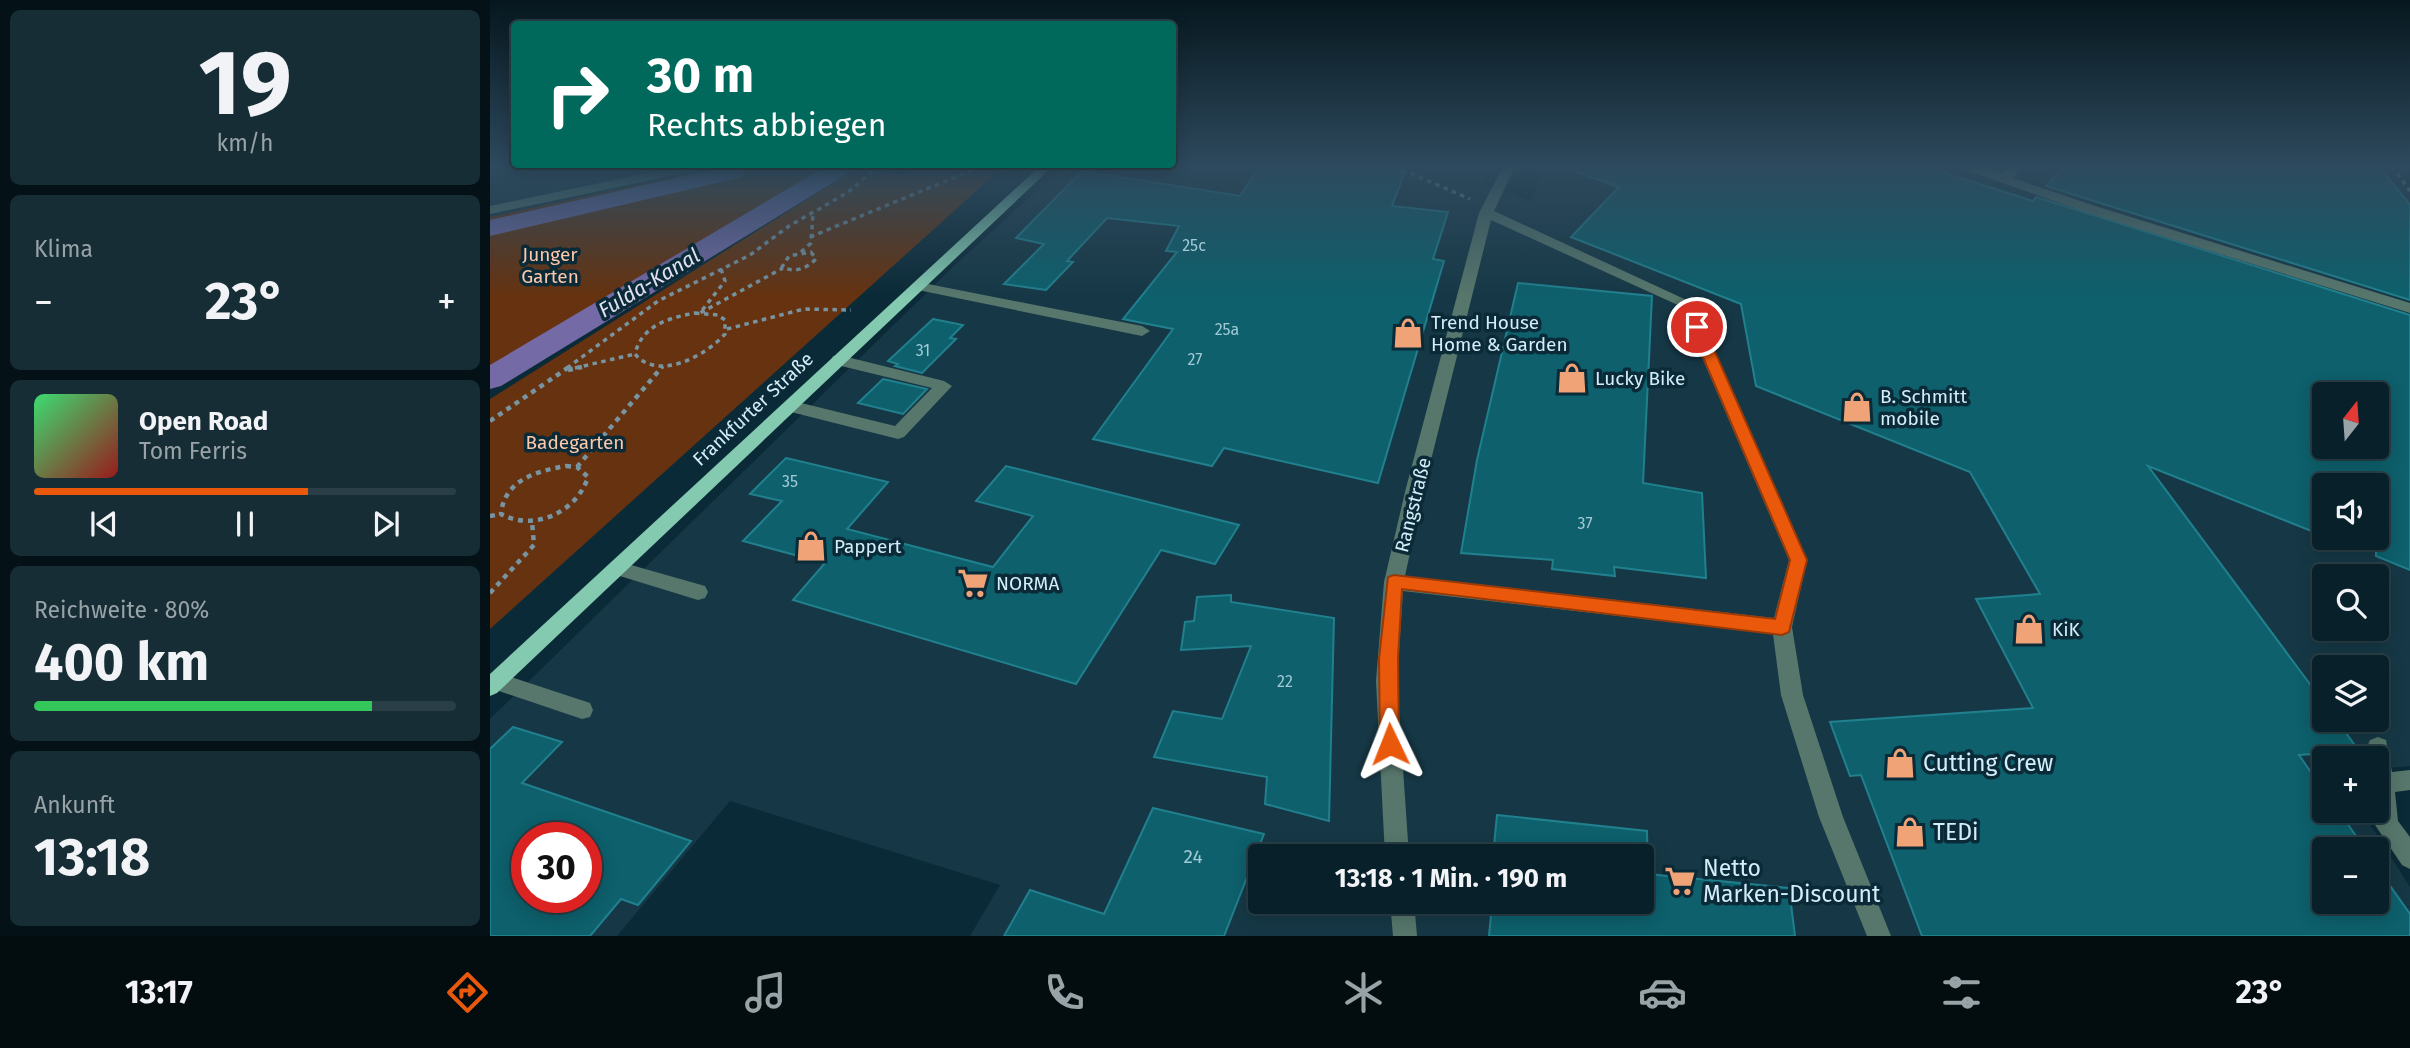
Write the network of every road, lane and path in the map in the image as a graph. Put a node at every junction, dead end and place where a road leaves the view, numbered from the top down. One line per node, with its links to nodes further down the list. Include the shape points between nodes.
1 (820, 210): 7 (path)
2 (877, 210): 8 (path)
3 (1000, 210): 12 (main road, Frankfurter Straße)
4 (1488, 210): 6 (street, Rangstraße)
5 (2092, 210): 13 (street)
6 (1486, 213): 29 (street, Rangstraße); 32 (street, via 1686,303 1798,560)
7 (813, 214): 8 (path); 11 (path)
8 (810, 237): 9 (path, via 811,243)
9 (800, 252): 10 (path, via 785,259); 10 (path, via 815,254 815,262 801,270)
10 (783, 268): 15 (path)
11 (722, 269): 15 (path, via 724,281); 21 (path, via 658,301)
12 (918, 286): 17 (street); 19 (main road, Frankfurter Straße)
13 (2410, 308)
14 (851, 310): 16 (path, via 800,310)
15 (700, 313): 16 (path, via 718,315); 18 (path, via 652,328 636,345)
16 (726, 329): 20 (path, via 708,351)
17 (1142, 331)
18 (635, 354): 20 (path, via 640,360); 21 (path)
19 (839, 360): 22 (main road, Frankfurter Straße); 22 (street, via 944,386 898,433)
20 (664, 365): 24 (path)
21 (563, 371): 23 (path)
22 (789, 406): 28 (main road, Frankfurter Straße)
23 (490, 421)
24 (577, 467): 25 (path, via 552,467 524,479 504,496); 27 (path, via 588,477 583,494 561,511)
25 (501, 514): 26 (path); 27 (path, via 507,519)
26 (490, 516)
27 (532, 521): 31 (path, via 534,545)
28 (617, 568): 30 (street); 33 (main road, Frankfurter Straße)
29 (1394, 582): 32 (street); 38 (street, Rangstraße, via 1388,659)
30 (698, 592)
31 (490, 593)
32 (1782, 627): 42 (street, via 1796,708 1830,817)
33 (493, 684): 34 (street)
34 (582, 710)
35 (2410, 780): 36 (street)
36 (2389, 782)
37 (2387, 823): 39 (street)
38 (1396, 844)
39 (2410, 857)
40 (1403, 914): 41 (street)
41 (1405, 936)
42 (1878, 936)

